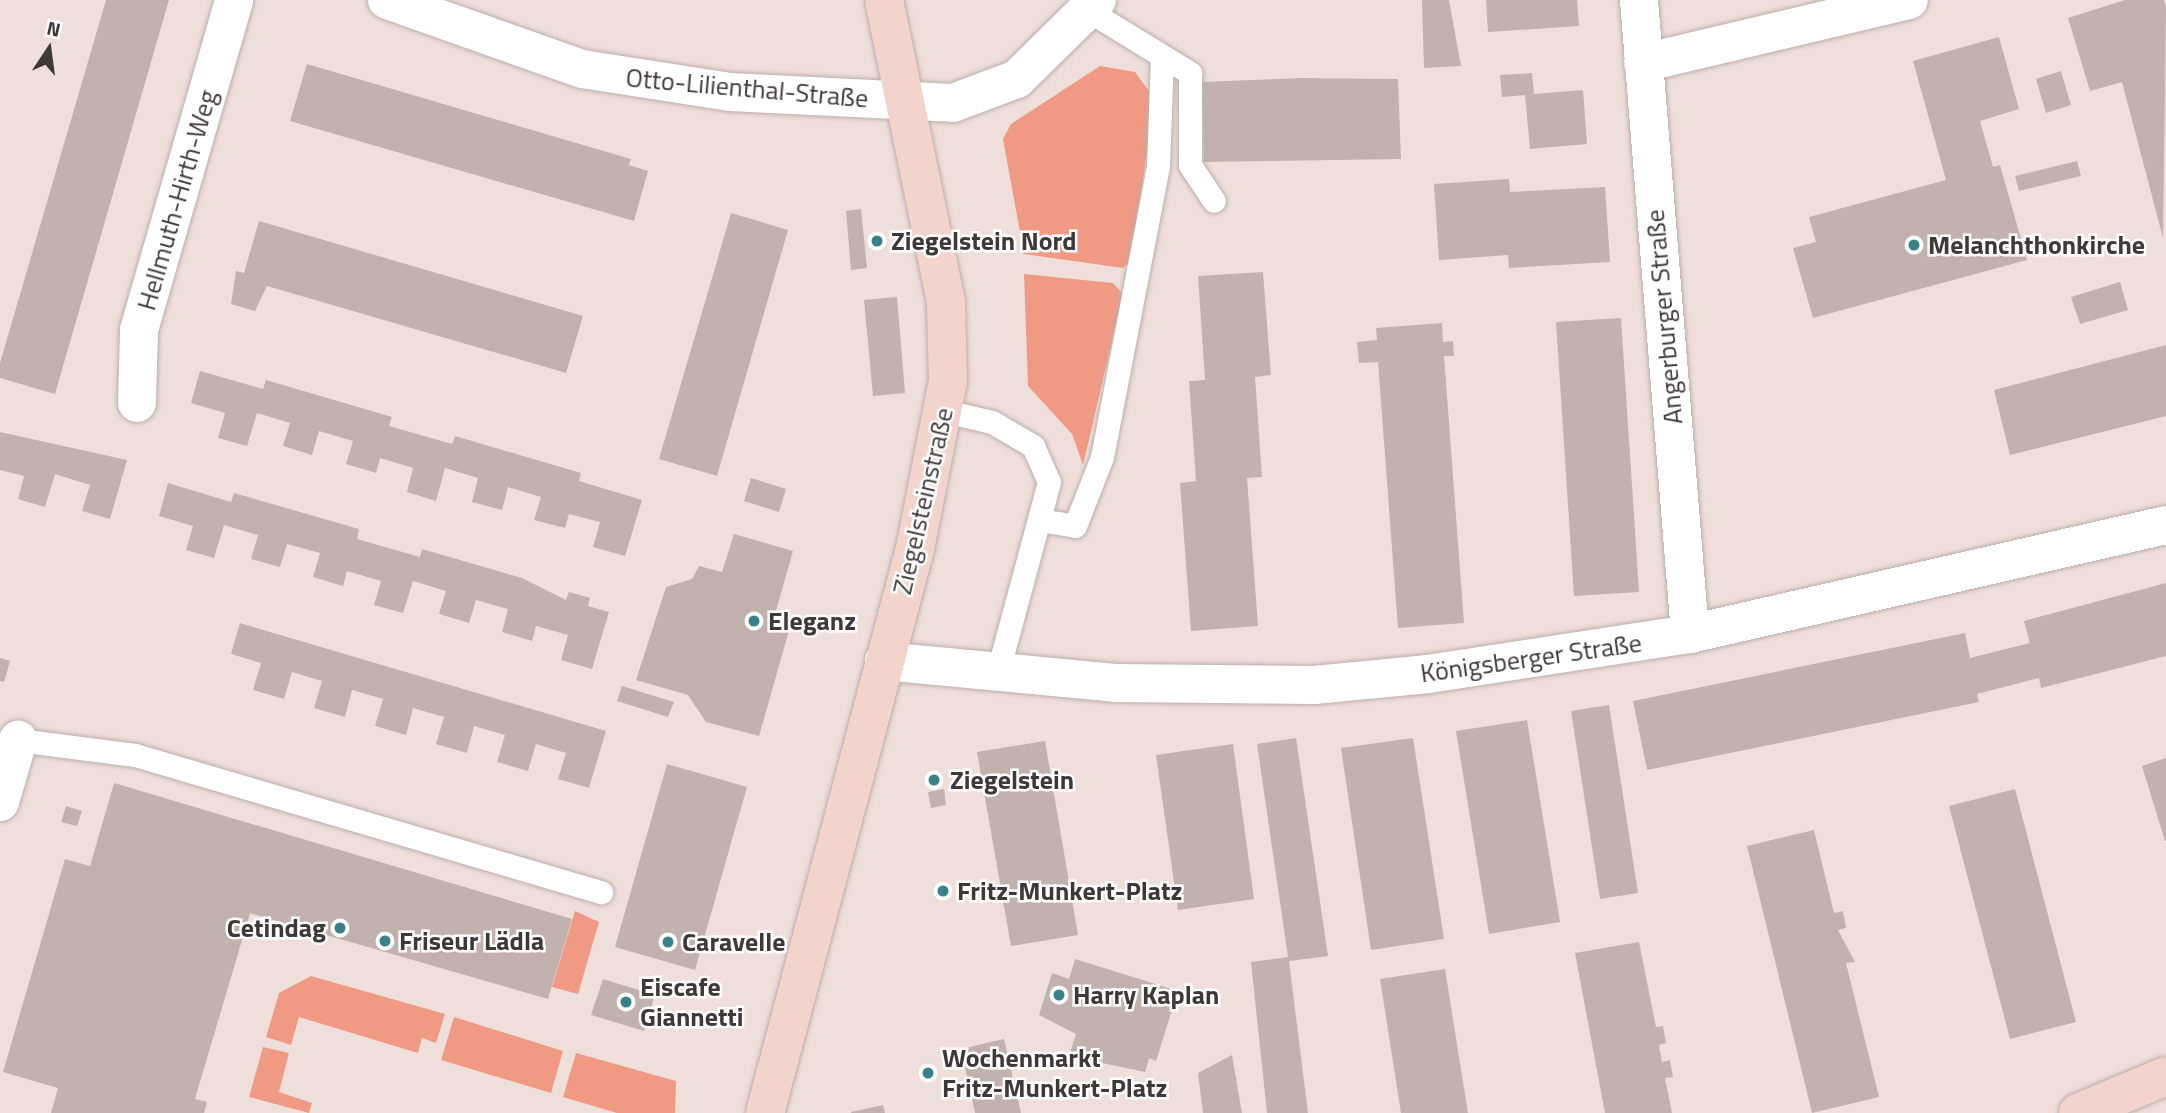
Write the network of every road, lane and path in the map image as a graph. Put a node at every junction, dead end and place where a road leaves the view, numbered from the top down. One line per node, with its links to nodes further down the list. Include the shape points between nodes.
1 (234, 0): 11 (street, Hellmuth-Hirth-Weg, via 139,330)
2 (387, 0): 9 (street, Otto-Lilienthal-Straße, via 582,69 684,87)
3 (884, 0): 9 (street, Ziegelsteinstraße)
4 (1639, 0): 8 (street, Angerburger Straße)
5 (1909, 0): 8 (street)
6 (1093, 5): 7 (lane); 9 (street, via 1017,79 953,103)
7 (1163, 56): 10 (lane, via 1190,73 1190,165); 13 (lane, via 1158,166 1102,457 1075,526)
8 (1643, 62): 15 (street, Angerburger Straße)
9 (909, 102): 12 (street, Ziegelsteinstraße, via 946,302)
10 (1214, 201)
11 (137, 403)
12 (945, 411): 13 (lane, via 992,422 1033,446 1049,482); 16 (street, Ziegelsteinstraße)
13 (1039, 520): 17 (lane)
14 (2166, 525): 15 (street, Königsberger Straße)
15 (1690, 634): 17 (street, Königsberger Straße, via 1474,668 1314,685)
16 (884, 661): 17 (street, Königsberger Straße); 22 (street, Ziegelsteinstraße)
17 (997, 675)
18 (19, 740): 19 (street); 20 (lane, via 135,755)
19 (0, 803)
20 (601, 892)
21 (2166, 1076): 23 (street)
22 (765, 1113)
23 (2078, 1113)

